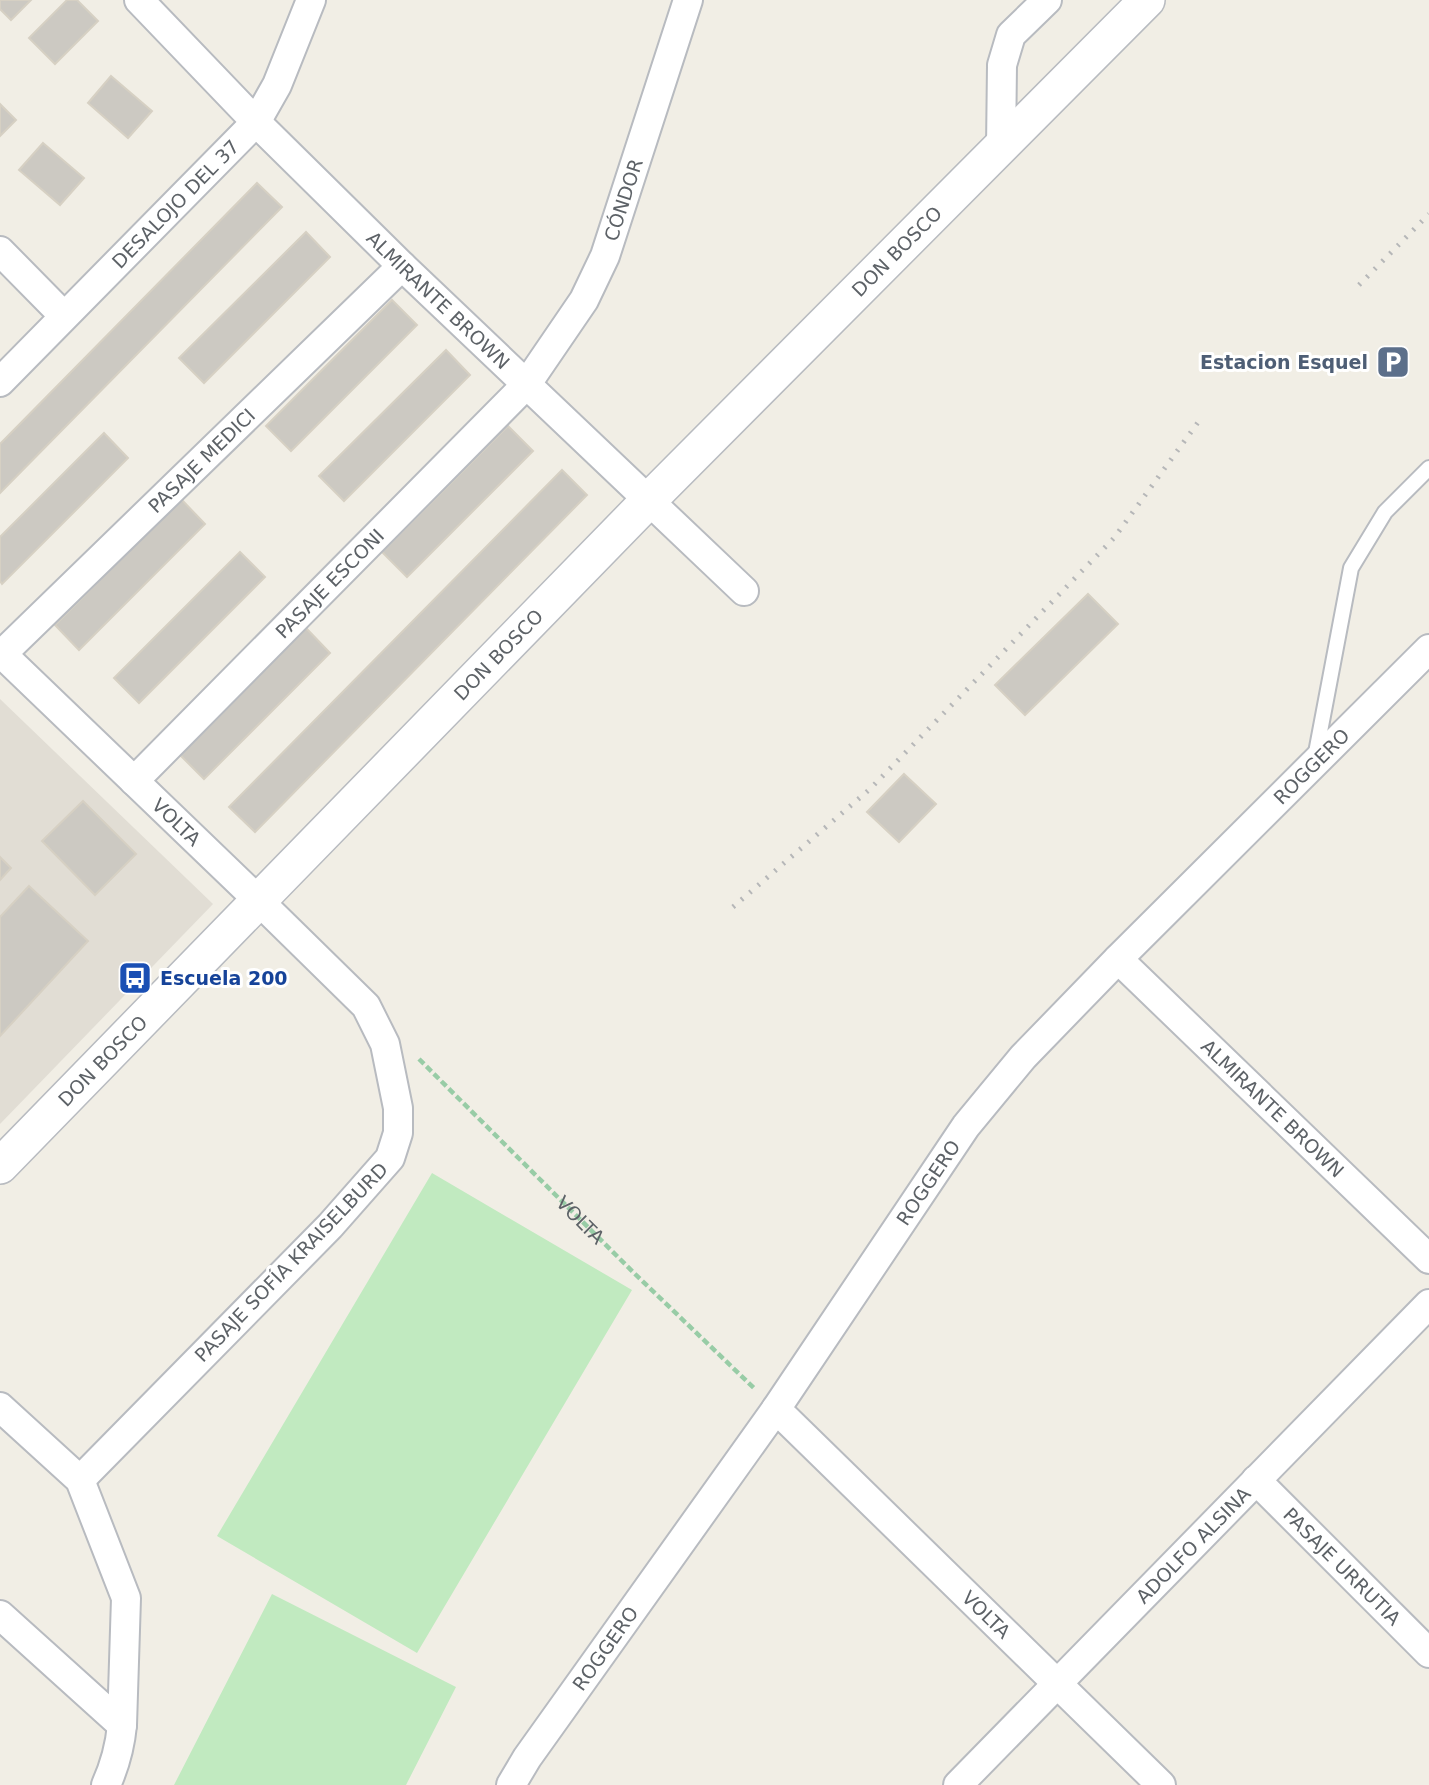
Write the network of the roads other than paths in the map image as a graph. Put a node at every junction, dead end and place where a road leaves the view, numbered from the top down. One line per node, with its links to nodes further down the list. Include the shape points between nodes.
1 (139, 0): 6 (street, ALMIRANTE BROWN)
2 (311, 0): 6 (street, DESALOJO DEL 37, via 277,85)
3 (688, 0): 12 (street, CÓNDOR, via 605,256 584,300)
4 (1047, 0): 7 (street, via 1012,35 1002,65)
5 (1147, 0): 7 (street, DON BOSCO)
6 (256, 122): 9 (street, ALMIRANTE BROWN); 10 (street, DESALOJO DEL 37)
7 (1001, 147): 14 (street, DON BOSCO)
8 (0, 251): 10 (street)
9 (402, 266): 12 (street, ALMIRANTE BROWN); 17 (street, PASAJE MEDICI)
10 (64, 316): 11 (street, DESALOJO DEL 37)
11 (0, 382)
12 (526, 385): 14 (street, ALMIRANTE BROWN); 19 (street, PASAJE ESCONI)
13 (1429, 468): 18 (lane, via 1385,512 1351,568)
14 (649, 500): 15 (street, ALMIRANTE BROWN); 20 (street, DON BOSCO)
15 (744, 590)
16 (1429, 649): 18 (street, ROGGERO)
17 (1, 653): 19 (street, VOLTA)
18 (1314, 763): 21 (street, ROGGERO)
19 (134, 781): 20 (street, VOLTA)
20 (259, 901): 22 (street, VOLTA); 23 (street, DON BOSCO)
21 (1118, 959): 24 (street, ALMIRANTE BROWN); 27 (street, ROGGERO, via 1023,1057 967,1126)
22 (366, 1006): 28 (street, PASAJE SOFÍA KRAISELBURD, via 385,1044 398,1108 398,1133 390,1158 330,1226)
23 (0, 1166)
24 (1429, 1259)
25 (1429, 1304): 29 (street, ADOLFO ALSINA)
26 (0, 1407): 28 (street)
27 (776, 1409): 32 (street, VOLTA); 35 (street, ROGGERO)
28 (80, 1480): 33 (street, via 126,1598)
29 (1256, 1480): 31 (street, PASAJE URRUTIA); 32 (street, ADOLFO ALSINA)
30 (0, 1615): 33 (street)
31 (1429, 1653)
32 (1058, 1683): 36 (street, ADOLFO ALSINA); 37 (street, VOLTA)
33 (122, 1725): 34 (street, via 115,1765)
34 (106, 1785)
35 (511, 1785)
36 (958, 1785)
37 (1161, 1785)

